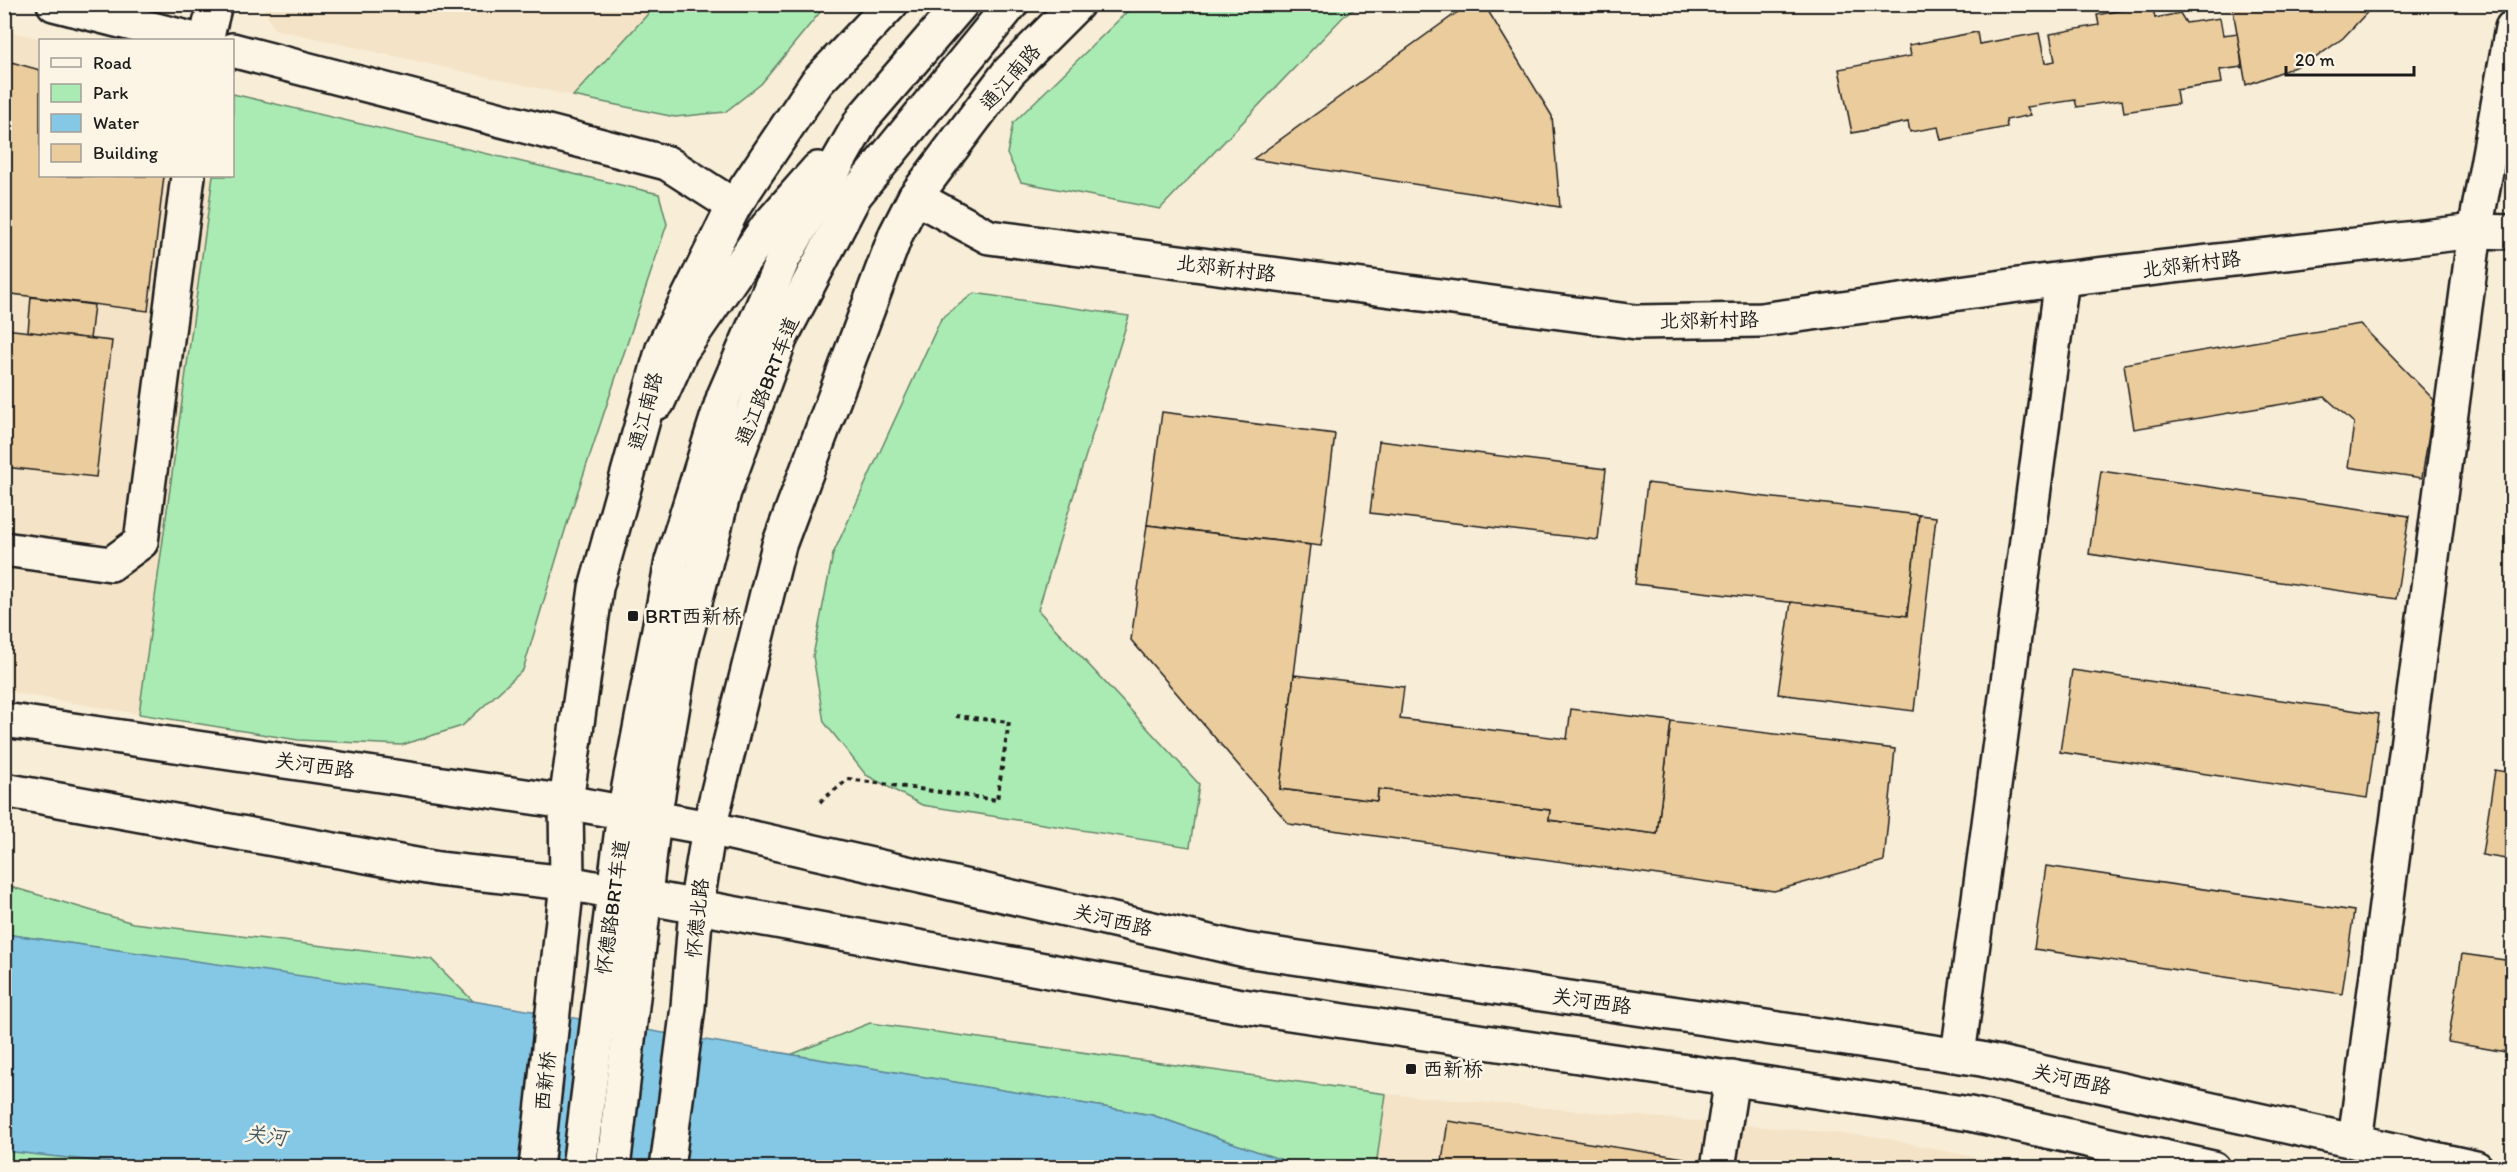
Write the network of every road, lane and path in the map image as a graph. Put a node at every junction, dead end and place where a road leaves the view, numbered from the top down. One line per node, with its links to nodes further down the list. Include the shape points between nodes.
1 (54, 4): 8 (main road)
2 (215, 4): 9 (main road)
3 (891, 4): 14 (main road, 通江南路, via 817,82)
4 (961, 4): 11 (main road, 通江路BRT车道)
5 (1077, 4): 13 (main road, 通江南路, via 1009,72)
6 (1011, 6): 25 (main road, 通江路BRT车道, via 855,195 780,339 721,504)
7 (2512, 28): 15 (main road)
8 (191, 39)
9 (206, 39)
10 (234, 51): 14 (main road, via 667,163)
11 (863, 118): 18 (main road, via 767,227 681,351); 25 (main road, 通江路BRT车道, via 783,259 724,396 672,561)
12 (188, 177): 19 (main road, via 141,542 111,564)
13 (915, 197): 17 (main road, 北郊新村路, via 989,237 1636,322 1761,320); 26 (main road, 通江南路, via 896,234 779,545)
14 (734, 206): 18 (main road, 通江南路, via 663,348)
15 (2475, 231): 16 (main road, 北郊新村路); 17 (main road, 北郊新村路); 33 (main road)
16 (2512, 232)
17 (2062, 279): 31 (main road)
18 (632, 461): 23 (main road, 通江南路, via 596,588)
19 (4, 549)
20 (956, 716): 24 (path, via 1009,722 998,800 848,779)
21 (4, 720): 23 (main road, 关河西路)
22 (4, 790): 27 (main road, via 438,869)
23 (566, 802): 25 (main road, 关河西路); 27 (main road, 通江南路)
24 (820, 802)
25 (639, 816): 26 (main road, 关河西路); 28 (main road, 怀德路BRT车道); 29 (main road, 怀德路BRT车道)
26 (709, 828): 30 (main road, 怀德北路); 31 (main road, 关河西路, via 1245,950)
27 (567, 883): 28 (main road); 34 (main road, 西新桥)
28 (613, 892): 29 (main road); 35 (main road, 怀德路BRT车道)
29 (646, 898): 30 (main road); 36 (main road, 怀德路BRT车道)
30 (696, 908): 32 (main road, via 1236,1005); 37 (main road, 怀德北路, via 688,1007)
31 (1958, 1055): 33 (main road, 关河西路)
32 (1732, 1078): 38 (main road); 39 (main road, via 1970,1114)
33 (2355, 1141): 40 (main road, 关河西路)
34 (536, 1167)
35 (579, 1167)
36 (613, 1167)
37 (667, 1167)
38 (1718, 1167)
39 (2213, 1167)
40 (2476, 1167)

